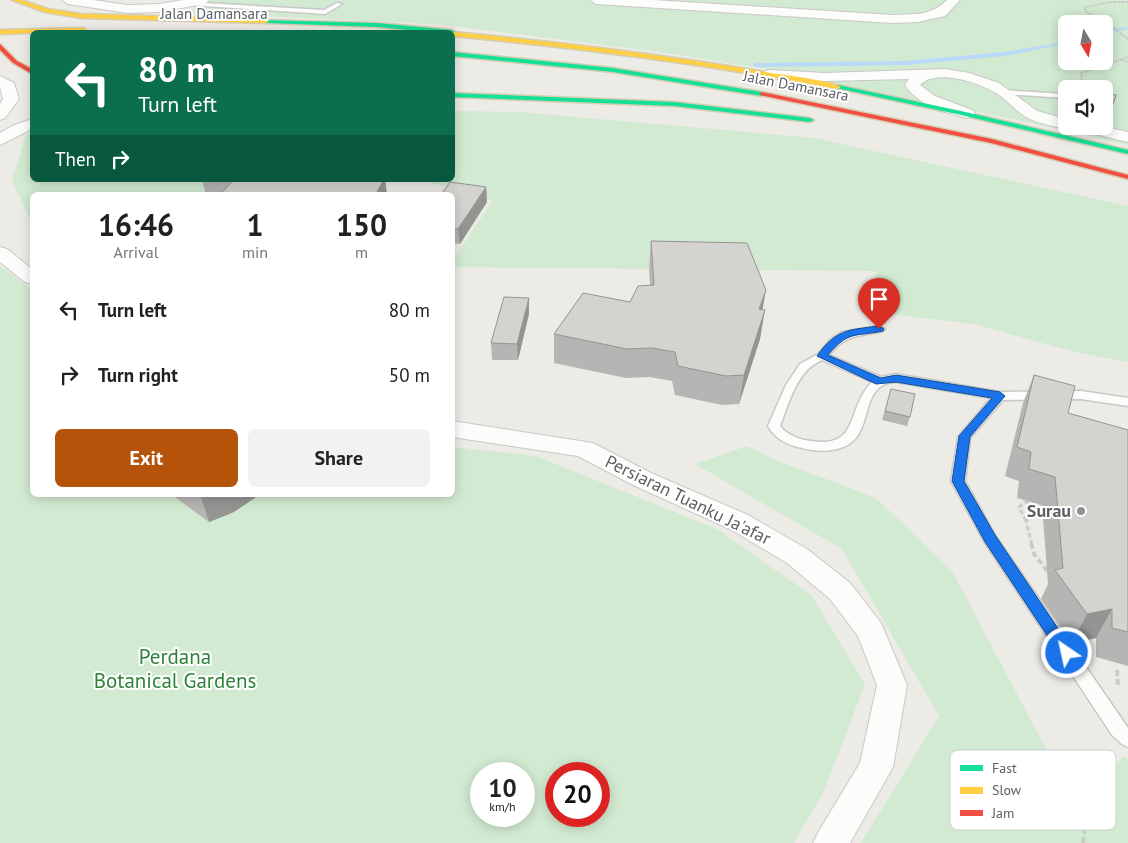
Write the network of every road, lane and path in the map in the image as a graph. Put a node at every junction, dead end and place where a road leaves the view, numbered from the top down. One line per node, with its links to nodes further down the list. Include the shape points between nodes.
1 (16, 0): 13 (main road, Jalan Damansara, via 47,11 99,16 320,22)
2 (68, 0): 8 (street, via 128,9 159,8)
3 (204, 0): 8 (street)
4 (596, 0): 6 (street, via 893,19 941,13)
5 (756, 0): 6 (street, via 890,9)
6 (952, 1)
7 (1116, 1): 9 (path); 17 (path, via 1085,7 1085,11 1108,23)
8 (189, 2): 10 (lane, via 326,12)
9 (1128, 2)
10 (339, 4)
11 (119, 29): 12 (main road, Jalan Damansara)
12 (370, 30)
13 (433, 30)
14 (30, 31): 15 (main road)
15 (0, 32)
16 (455, 33): 25 (main road, Jalan Damansara, via 663,57)
17 (1128, 40)
18 (16, 45): 19 (main road)
19 (0, 46): 24 (main road, via 14,62)
20 (455, 54): 42 (main road, Jalan Damansara, via 613,70 744,90 992,141)
21 (1128, 57): 22 (path)
22 (1121, 60): 23 (path); 28 (path, via 1080,73)
23 (1128, 62)
24 (30, 71)
25 (758, 73): 26 (street, via 825,77); 32 (main road, Jalan Damansara)
26 (926, 75): 29 (street, via 964,76); 32 (street, via 915,80 912,84 915,89 933,101)
27 (0, 80): 33 (street, via 9,86 11,99)
28 (1081, 80)
29 (1004, 92): 31 (lane); 35 (street, via 1032,114)
30 (455, 95): 34 (main road, via 674,104)
31 (1058, 95)
32 (967, 113): 41 (main road, Jalan Damansara)
33 (0, 115)
34 (822, 122)
35 (1058, 122)
36 (30, 125): 39 (street)
37 (1113, 134): 38 (street)
38 (1128, 137)
39 (0, 140)
40 (936, 142): 42 (main road)
41 (1128, 152)
42 (1128, 178)
43 (0, 253): 44 (street)
44 (30, 276)
45 (879, 329): 46 (lane, via 851,332 835,340)
46 (822, 356): 47 (lane); 47 (lane, via 812,358 797,376 774,426 776,431 796,442 825,447 844,443 852,436 868,394)
47 (880, 381): 48 (lane, via 896,378)
48 (1000, 396): 49 (lane, via 1063,394); 54 (lane, via 964,436 958,481)
49 (1128, 402)
50 (455, 429): 58 (street, Persiaran Tuanku Ja'afar, via 584,449 739,522 797,556 840,591 871,631 892,685 876,767)
51 (1045, 510): 52 (path); 53 (path); 53 (path, via 1038,502 1025,502 1019,508)
52 (1050, 511)
53 (1026, 521): 54 (path, via 1034,554 1055,579 1044,587)
54 (1023, 590): 55 (lane)
55 (1123, 734): 56 (path)
56 (1112, 750)
57 (1085, 830): 59 (path)
58 (831, 843)
59 (1083, 843)

